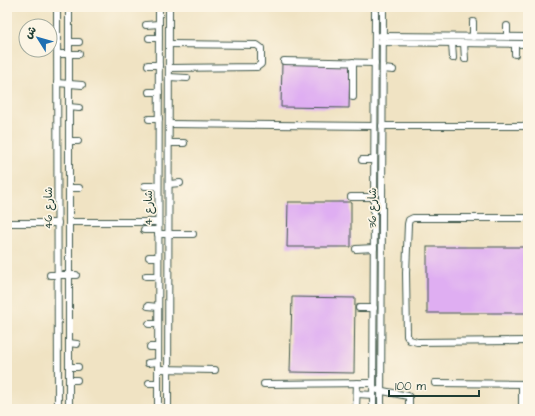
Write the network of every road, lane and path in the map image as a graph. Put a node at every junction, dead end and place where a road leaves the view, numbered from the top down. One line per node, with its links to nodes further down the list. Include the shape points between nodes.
1 (58, 7): 7 (lane, شارع 46)
2 (69, 7): 20 (lane, شارع 46)
3 (159, 7): 9 (lane, شارع 4)
4 (169, 7): 24 (lane, شارع 4)
5 (375, 7): 17 (lane, شارع 36)
6 (383, 7): 18 (lane, شارع 36)
7 (58, 18)
8 (473, 22): 12 (lane)
9 (159, 24): 10 (lane); 16 (lane, شارع 4)
10 (146, 25)
11 (506, 26): 13 (lane)
12 (473, 37): 18 (lane); 19 (lane)
13 (507, 37): 14 (lane); 19 (lane)
14 (528, 37)
15 (149, 38): 16 (lane)
16 (159, 38): 39 (lane, شارع 4)
17 (375, 39): 18 (lane); 37 (lane, شارع 36)
18 (383, 39): 22 (lane); 41 (lane, شارع 36)
19 (481, 40): 23 (lane); 25 (lane)
20 (69, 42): 21 (lane); 29 (lane, شارع 46)
21 (79, 42)
22 (452, 43): 23 (lane); 33 (lane)
23 (464, 43): 34 (lane)
24 (169, 44): 40 (lane, شارع 4); 40 (lane, via 257,45 261,48 260,64 257,66)
25 (515, 44): 26 (lane); 31 (lane)
26 (526, 44): 27 (lane)
27 (523, 51)
28 (58, 54): 29 (lane)
29 (69, 54): 30 (lane); 46 (lane, شارع 46)
30 (78, 54)
31 (515, 54)
32 (56, 58): 45 (lane, شارع 46)
33 (453, 58)
34 (465, 59)
35 (284, 61): 36 (lane)
36 (354, 62): 37 (lane); 50 (lane)
37 (375, 63): 56 (lane, شارع 36)
38 (148, 65): 39 (lane)
39 (159, 65): 49 (lane, شارع 4)
40 (169, 68): 43 (lane, شارع 4)
41 (383, 69): 42 (lane); 57 (lane, شارع 36)
42 (393, 70)
43 (169, 77): 44 (lane); 55 (lane, شارع 4)
44 (187, 78)
45 (58, 84): 46 (lane); 70 (lane, شارع 46, via 54,127 55,170)
46 (69, 84): 47 (lane); 51 (lane, شارع 46)
47 (82, 85)
48 (148, 92): 49 (lane)
49 (159, 92): 54 (lane, شارع 4)
50 (353, 97)
51 (69, 107): 52 (lane); 59 (lane, شارع 46)
52 (78, 108)
53 (150, 119): 54 (lane)
54 (159, 119): 63 (lane, شارع 4)
55 (169, 124): 56 (lane); 62 (lane, شارع 4)
56 (374, 126): 66 (lane, شارع 36)
57 (382, 126): 58 (lane); 144 (lane, شارع 36)
58 (528, 126)
59 (69, 141): 60 (lane); 67 (lane, شارع 46)
60 (78, 141)
61 (184, 142): 62 (lane)
62 (169, 143): 64 (lane, شارع 4)
63 (158, 150): 64 (lane); 74 (lane, شارع 4)
64 (169, 150): 72 (lane, شارع 4)
65 (362, 160): 66 (lane)
66 (374, 160): 77 (lane, شارع 36)
67 (69, 163): 68 (lane); 69 (lane, شارع 46)
68 (76, 164)
69 (69, 177): 70 (lane); 75 (lane, شارع 46)
70 (58, 178): 82 (lane, شارع 46, via 55,205)
71 (180, 183): 72 (lane)
72 (169, 184): 90 (lane, شارع 4)
73 (145, 186): 74 (lane)
74 (158, 186): 84 (lane, شارع 4)
75 (69, 188): 76 (lane); 79 (lane, شارع 46)
76 (79, 188)
77 (374, 196): 78 (lane); 92 (lane, شارع 36)
78 (351, 197)
79 (69, 208): 80 (lane); 83 (lane, شارع 46)
80 (77, 208)
81 (528, 218): 123 (lane, via 413,218 408,224 406,273 407,336 410,340)
82 (58, 222): 85 (lane); 99 (lane, شارع 46, via 55,241)
83 (69, 222): 84 (lane); 86 (lane, شارع 46)
84 (158, 222): 89 (lane, شارع 4)
85 (7, 223)
86 (69, 230): 87 (lane); 94 (lane, شارع 46)
87 (76, 230)
88 (144, 230): 89 (lane)
89 (158, 232): 90 (lane); 97 (lane, شارع 4)
90 (169, 234): 91 (lane); 107 (lane, شارع 4)
91 (193, 234)
92 (374, 248): 93 (lane); 113 (lane, شارع 36)
93 (356, 249)
94 (69, 256): 95 (lane); 100 (lane, شارع 46)
95 (76, 256)
96 (150, 257): 97 (lane)
97 (158, 257): 103 (lane, شارع 4)
98 (50, 275): 99 (lane)
99 (58, 275): 100 (lane); 105 (lane, شارع 46)
100 (69, 275): 101 (lane); 108 (lane, شارع 46)
101 (76, 275)
102 (146, 276): 103 (lane)
103 (158, 276): 106 (lane, شارع 4)
104 (50, 299): 105 (lane)
105 (58, 299): 115 (lane, شارع 46)
106 (158, 299): 107 (lane); 111 (lane, شارع 4)
107 (169, 299): 133 (lane, شارع 4)
108 (69, 302): 109 (lane); 116 (lane, شارع 46)
109 (76, 302)
110 (148, 306): 111 (lane)
111 (158, 306): 119 (lane, شارع 4)
112 (359, 308): 113 (lane)
113 (374, 308): 140 (lane, شارع 36)
114 (50, 312): 115 (lane)
115 (58, 312): 120 (lane, شارع 46)
116 (69, 320): 117 (lane); 121 (lane, شارع 46)
117 (76, 320)
118 (149, 324): 119 (lane)
119 (158, 324): 126 (lane, شارع 4)
120 (56, 336): 121 (lane); 122 (lane); 128 (lane, شارع 46)
121 (69, 341): 124 (lane); 131 (lane, شارع 46)
122 (51, 342)
123 (528, 342)
124 (77, 344)
125 (150, 347): 126 (lane)
126 (158, 347): 130 (lane, شارع 4)
127 (50, 356): 128 (lane)
128 (58, 356): 149 (lane, شارع 46, via 54,391)
129 (148, 363): 130 (lane)
130 (158, 366): 133 (lane); 138 (lane, شارع 4)
131 (69, 367): 132 (lane); 135 (lane, شارع 46)
132 (78, 367)
133 (168, 369): 134 (lane); 151 (lane, شارع 4)
134 (215, 370)
135 (69, 380): 136 (lane); 148 (lane, شارع 46)
136 (77, 380)
137 (149, 383): 138 (lane)
138 (158, 383): 150 (lane, شارع 4)
139 (357, 383): 140 (lane); 142 (lane); 146 (lane)
140 (373, 383): 145 (lane, شارع 36)
141 (435, 383): 143 (lane)
142 (264, 384)
143 (525, 384): 156 (lane)
144 (381, 390): 145 (lane); 154 (lane, شارع 36); 155 (lane, via 408,396)
145 (373, 392): 146 (lane); 153 (lane, شارع 36)
146 (356, 394): 152 (lane)
147 (76, 403): 148 (lane)
148 (69, 406)
149 (58, 409)
150 (158, 409)
151 (168, 409)
152 (356, 409)
153 (373, 409)
154 (381, 409)
155 (409, 409)
156 (522, 409)

